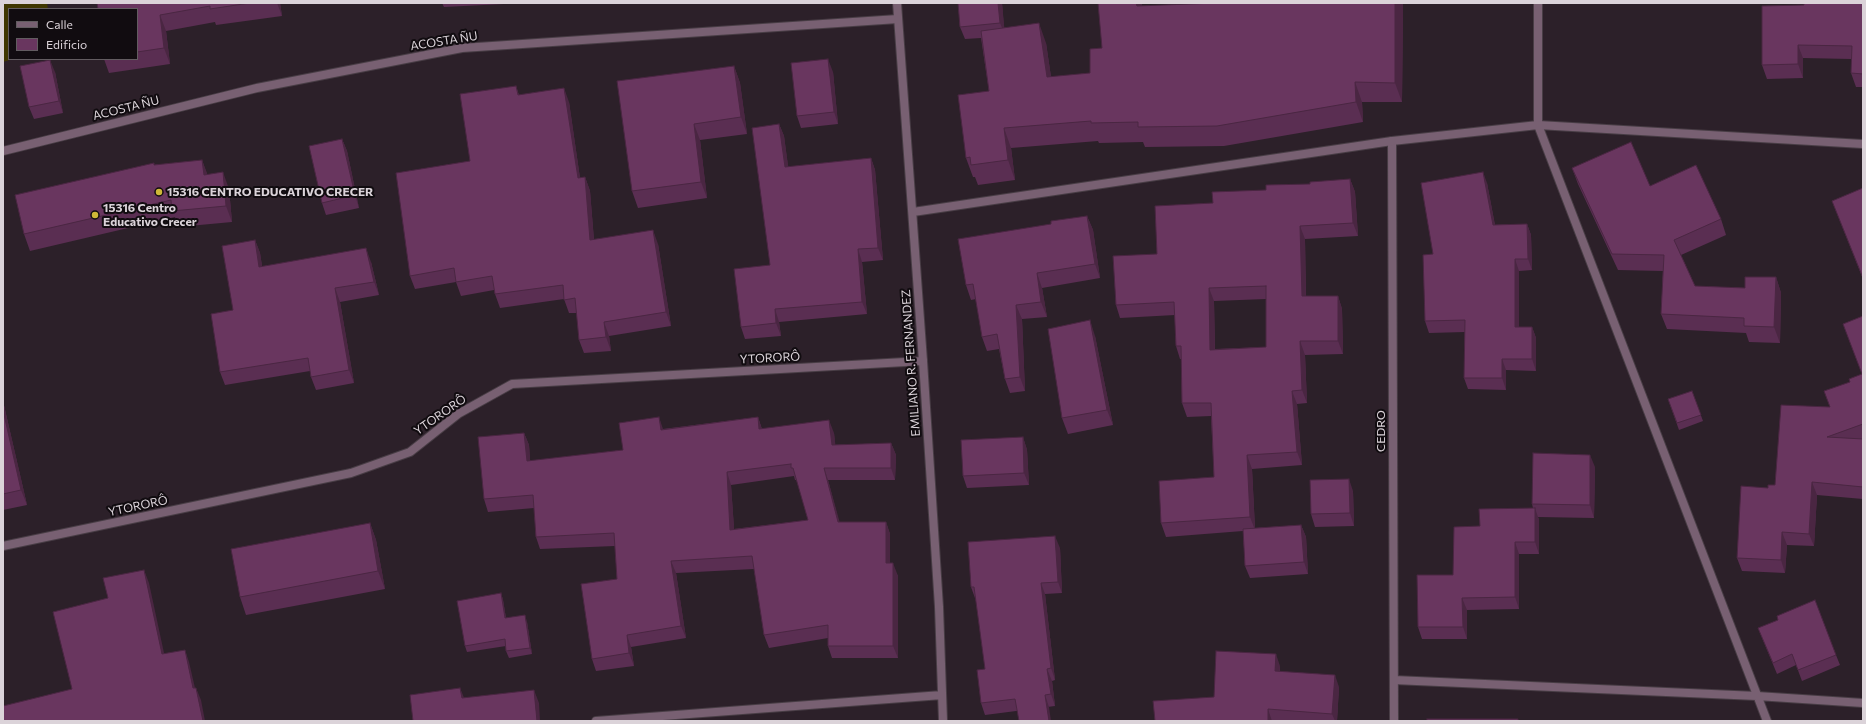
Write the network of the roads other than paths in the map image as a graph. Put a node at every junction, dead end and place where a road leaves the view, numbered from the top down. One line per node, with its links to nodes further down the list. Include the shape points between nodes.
1 (898, 3): 3 (street, EMILIANO R. FERNANDEZ)
2 (1538, 3): 4 (street)
3 (898, 19): 7 (street, ACOSTA ÑU, via 462,48 257,88); 8 (street, EMILIANO R. FERNANDEZ)
4 (1538, 125): 5 (street); 6 (street); 13 (street)
5 (1392, 141): 8 (street); 11 (street, CEDRO)
6 (1863, 144)
7 (3, 152)
8 (913, 212): 9 (street, EMILIANO R. FERNANDEZ)
9 (923, 361): 10 (street, YTORORÔ, via 512,384 458,414 410,452 351,473); 12 (street, EMILIANO R. FERNANDEZ, via 939,607)
10 (3, 546)
11 (1394, 680): 13 (street); 17 (street, CEDRO)
12 (942, 695): 15 (street); 16 (street, EMILIANO R. FERNANDEZ)
13 (1757, 696): 14 (street); 18 (street)
14 (1863, 703)
15 (596, 721)
16 (943, 721)
17 (1394, 721)
18 (1767, 721)

